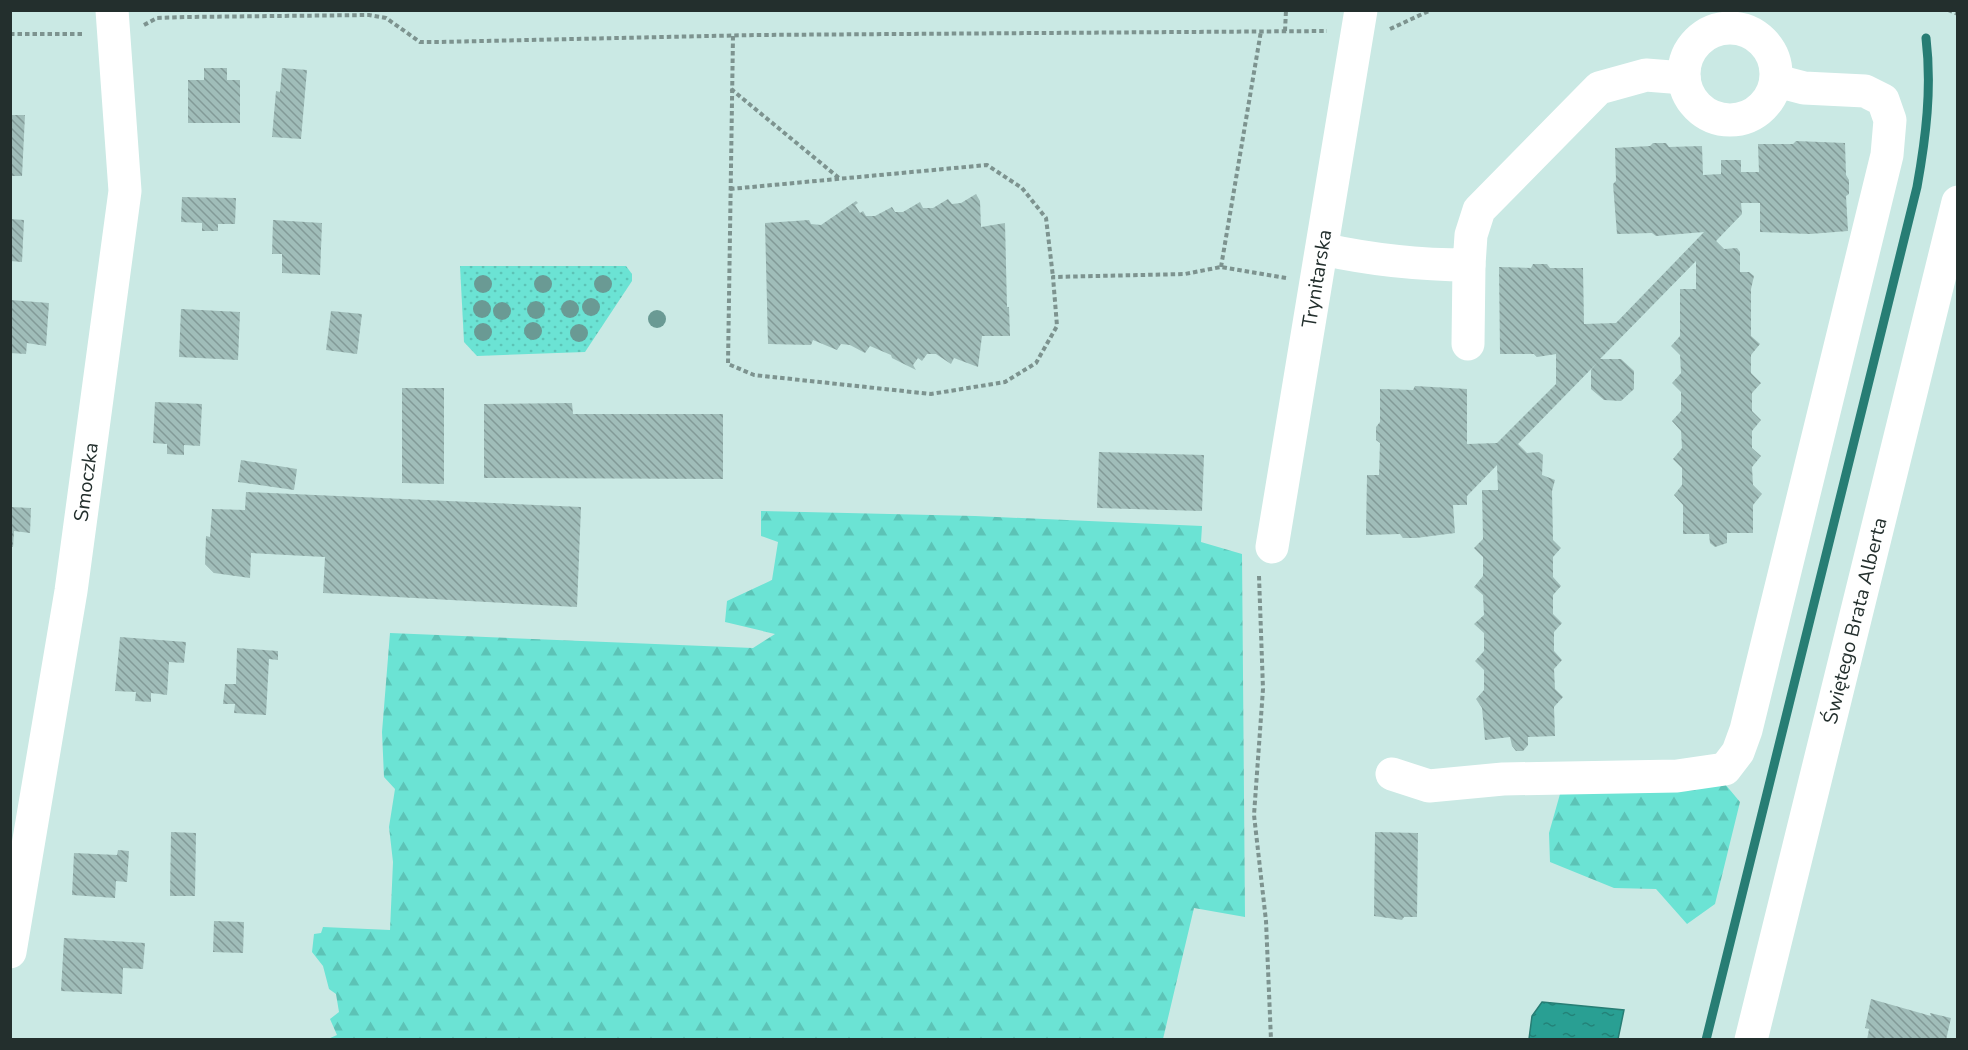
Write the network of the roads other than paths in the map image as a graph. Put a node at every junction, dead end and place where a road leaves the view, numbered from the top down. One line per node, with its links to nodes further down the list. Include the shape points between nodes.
1 (1733, 19): 4 (street, via 1697,41 1689,53); 5 (street, via 1772,52)
2 (1372, 21): 7 (street, Trynitarska)
3 (113, 23): 12 (street, Smoczka, via 125,191 71,591)
4 (1684, 78): 5 (street, via 1689,96 1698,107 1723,120 1738,120 1764,107); 8 (street, via 1646,75 1599,88 1479,210 1470,234)
5 (1777, 81): 11 (street, via 1804,88 1865,91 1883,100 1890,120 1887,155 1845,332 1738,752 1725,769 1677,776 1503,779 1429,786)
6 (1958, 202): 13 (street, Świętego Brata Alberta)
7 (1322, 249): 8 (street, via 1419,265); 10 (street, Trynitarska)
8 (1469, 265): 9 (street)
9 (1468, 344)
10 (1272, 547)
11 (1392, 774)
12 (10, 952)
13 (1751, 1040)

